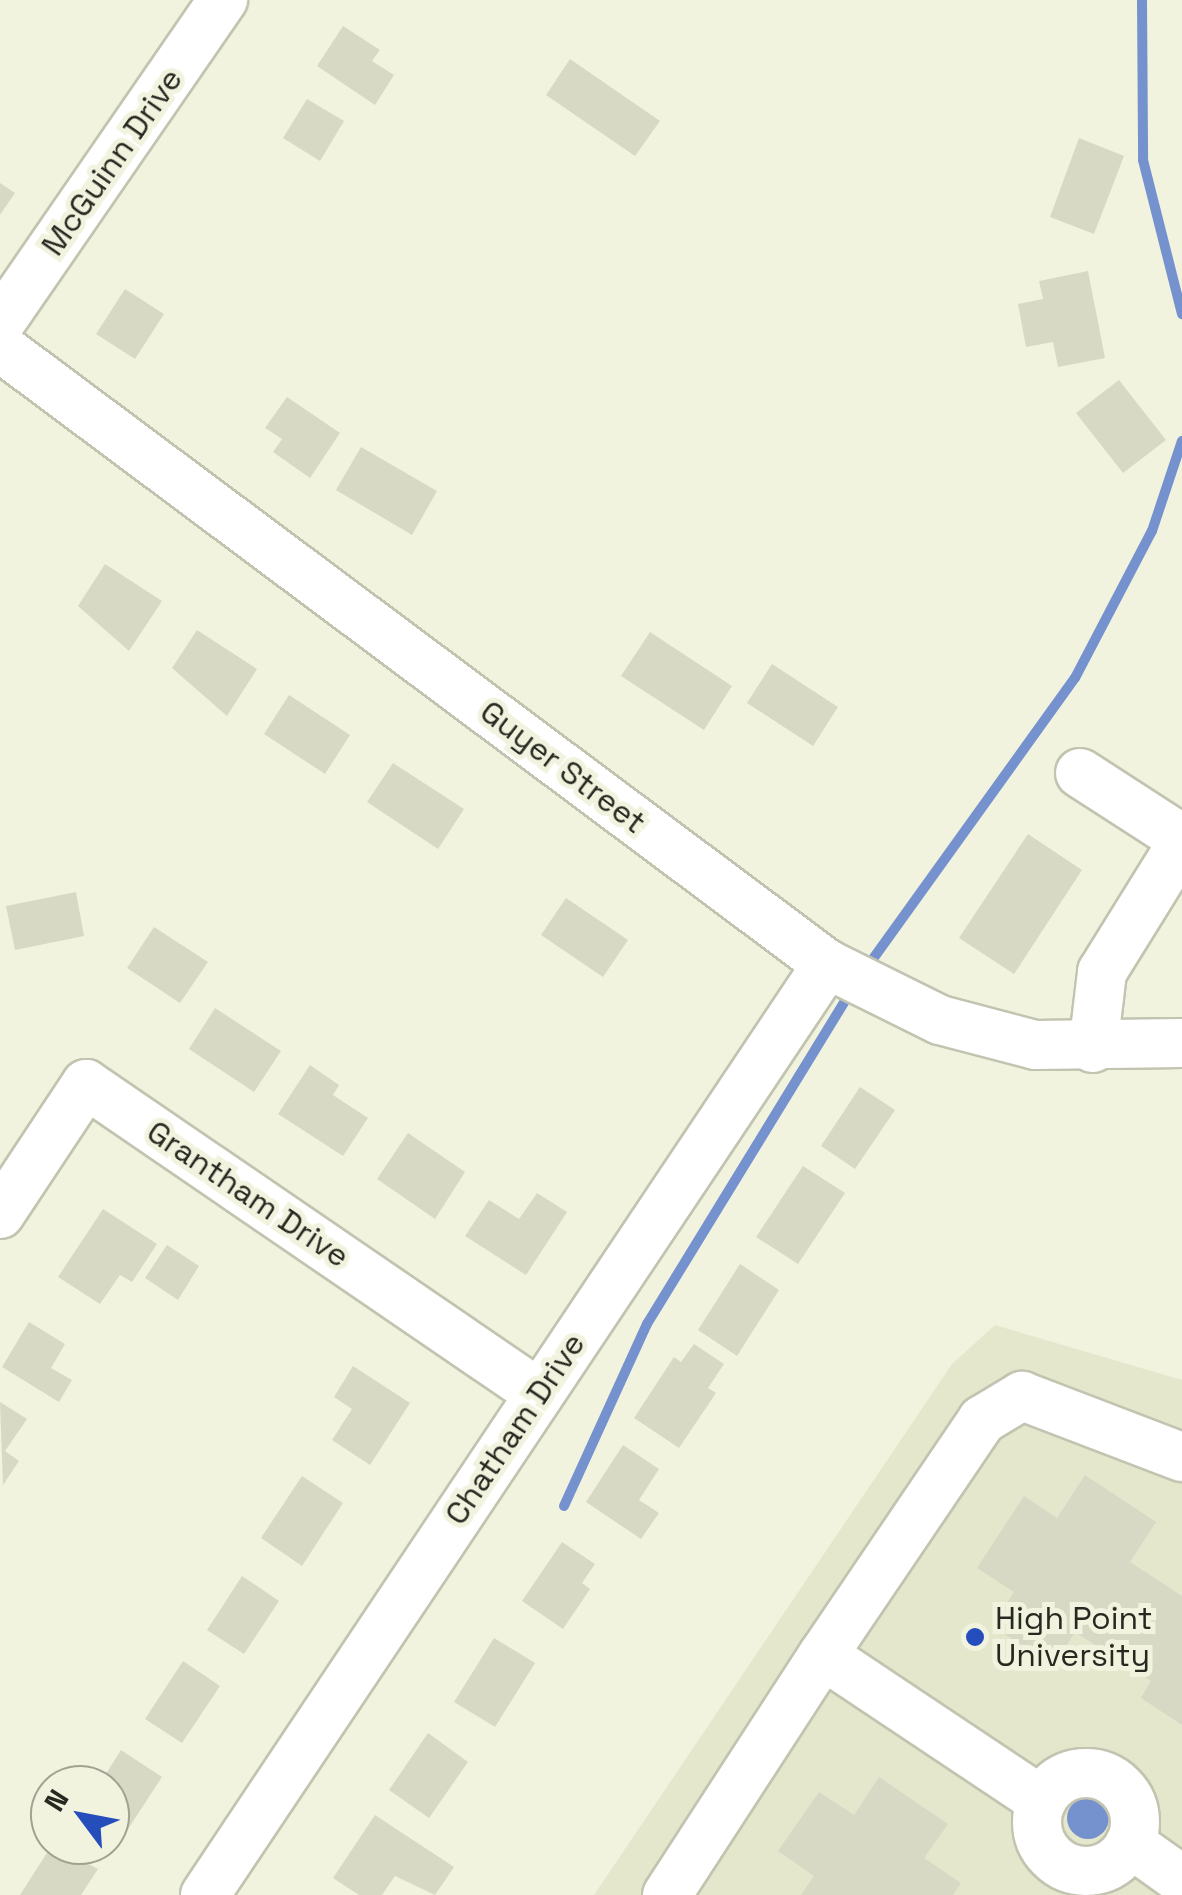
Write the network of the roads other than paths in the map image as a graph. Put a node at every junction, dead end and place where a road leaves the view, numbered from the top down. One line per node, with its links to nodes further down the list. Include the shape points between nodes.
1 (223, 0): 2 (street, McGuinn Drive)
2 (0, 323)
3 (0, 347): 6 (street, Guyer Street)
4 (1080, 774): 5 (street)
5 (1182, 841): 8 (street, via 1102,972)
6 (827, 964): 8 (street, Guyer Street, via 940,1020 1036,1045); 10 (street, Chatham Drive)
7 (1182, 1043): 8 (street, Guyer Street)
8 (1093, 1048)
9 (0, 1214): 10 (street, Grantham Drive, via 86,1084)
10 (538, 1393): 17 (street, Chatham Drive)
11 (1182, 1457): 12 (street, via 1022,1396 982,1420)
12 (824, 1656): 13 (street); 18 (street)
13 (1042, 1801): 14 (street, via 1077,1774 1109,1778 1130,1798); 15 (street)
14 (1130, 1843): 15 (street, via 1106,1867); 16 (street)
15 (1045, 1880)
16 (1182, 1880)
17 (204, 1895)
18 (667, 1895)

